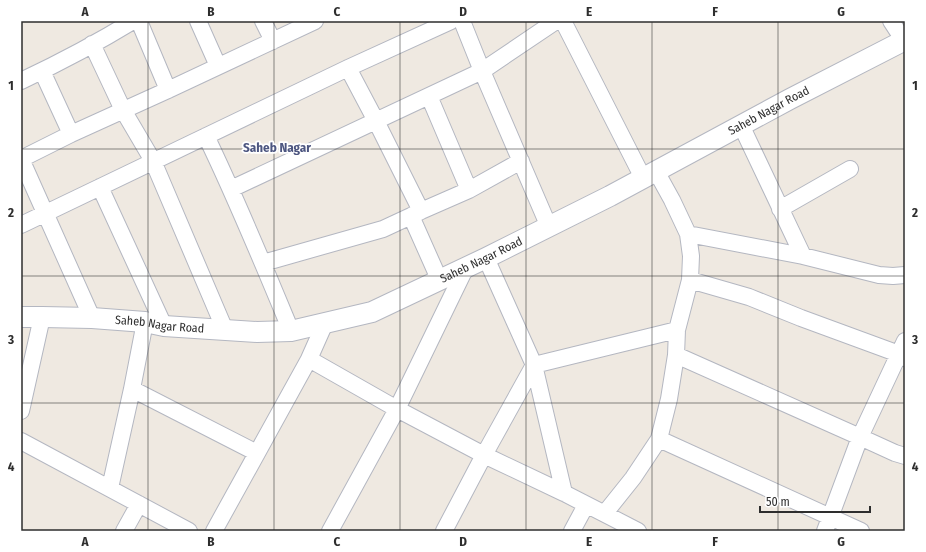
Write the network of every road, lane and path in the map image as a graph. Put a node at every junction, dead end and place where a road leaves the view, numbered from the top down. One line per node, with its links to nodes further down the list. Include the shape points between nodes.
1 (133, 21): 13 (street)
2 (138, 21): 19 (street)
3 (198, 21): 14 (street)
4 (263, 21): 11 (street)
5 (315, 21): 11 (street)
6 (451, 21): 15 (street)
7 (462, 21): 17 (street)
8 (556, 21): 17 (street)
9 (563, 21): 30 (street)
10 (891, 21): 12 (street)
11 (273, 41): 14 (street)
12 (905, 42): 23 (street, Saheb Nagar Road)
13 (92, 44): 16 (street); 21 (street)
14 (218, 66): 19 (street)
15 (348, 68): 22 (street); 25 (street)
16 (42, 71): 18 (street); 24 (street)
17 (482, 71): 20 (street); 28 (street)
18 (21, 81)
19 (168, 90): 21 (street)
20 (429, 96): 22 (street); 33 (street)
21 (123, 110): 24 (street); 27 (street)
22 (376, 121): 32 (street); 36 (street)
23 (741, 125): 30 (street, Saheb Nagar Road); 34 (street)
24 (71, 134): 26 (street)
25 (206, 136): 27 (street); 32 (street)
26 (21, 159): 35 (street)
27 (153, 161): 31 (street); 52 (street)
28 (521, 161): 33 (street); 38 (street)
29 (850, 169): 34 (street)
30 (650, 174): 38 (street, Saheb Nagar Road); 39 (street, via 672,200)
31 (100, 186): 35 (street); 51 (street)
32 (231, 189): 42 (street)
33 (469, 190): 36 (street)
34 (780, 209): 40 (street)
35 (45, 213): 37 (street); 49 (street)
36 (416, 214): 42 (street, via 383,229); 45 (street)
37 (21, 224)
38 (549, 227): 41 (street, Saheb Nagar Road)
39 (688, 234): 40 (street); 46 (street)
40 (803, 256): 44 (street, via 879,275)
41 (486, 258): 43 (street, Saheb Nagar Road); 58 (street)
42 (263, 263): 54 (street)
43 (466, 267): 45 (street, Saheb Nagar Road); 60 (street)
44 (905, 275)
45 (439, 279): 50 (street, Saheb Nagar Road, via 372,312)
46 (690, 280): 53 (street); 55 (street, via 749,297 801,318)
47 (42, 317): 48 (street, Saheb Nagar Road); 49 (street, Saheb Nagar Road); 61 (street)
48 (21, 318)
49 (92, 318): 51 (street, Saheb Nagar Road)
50 (326, 323): 54 (street, Saheb Nagar Road); 57 (street)
51 (154, 324): 52 (street, Saheb Nagar Road); 59 (street)
52 (225, 330): 54 (street, Saheb Nagar Road)
53 (677, 330): 56 (street); 58 (street)
54 (291, 331)
55 (903, 351): 62 (street)
56 (676, 355): 62 (street); 63 (street)
57 (310, 359): 60 (street); 65 (street)
58 (534, 365): 66 (street); 69 (street)
59 (132, 389): 65 (street); 68 (street)
60 (397, 409): 66 (street); 77 (street)
61 (21, 411)
62 (860, 437): 67 (street); 73 (street)
63 (659, 439): 72 (street); 73 (street)
64 (21, 441): 68 (street)
65 (257, 452): 76 (street)
66 (484, 455): 69 (street); 78 (street)
67 (905, 456)
68 (110, 488): 70 (street)
69 (564, 493): 71 (street)
70 (139, 504): 74 (street); 75 (street)
71 (586, 504): 72 (street); 79 (street)
72 (605, 513): 80 (street)
73 (828, 524): 81 (street)
74 (124, 531)
75 (189, 531)
76 (214, 531)
77 (330, 531)
78 (444, 531)
79 (572, 531)
80 (638, 531)
81 (861, 531)

